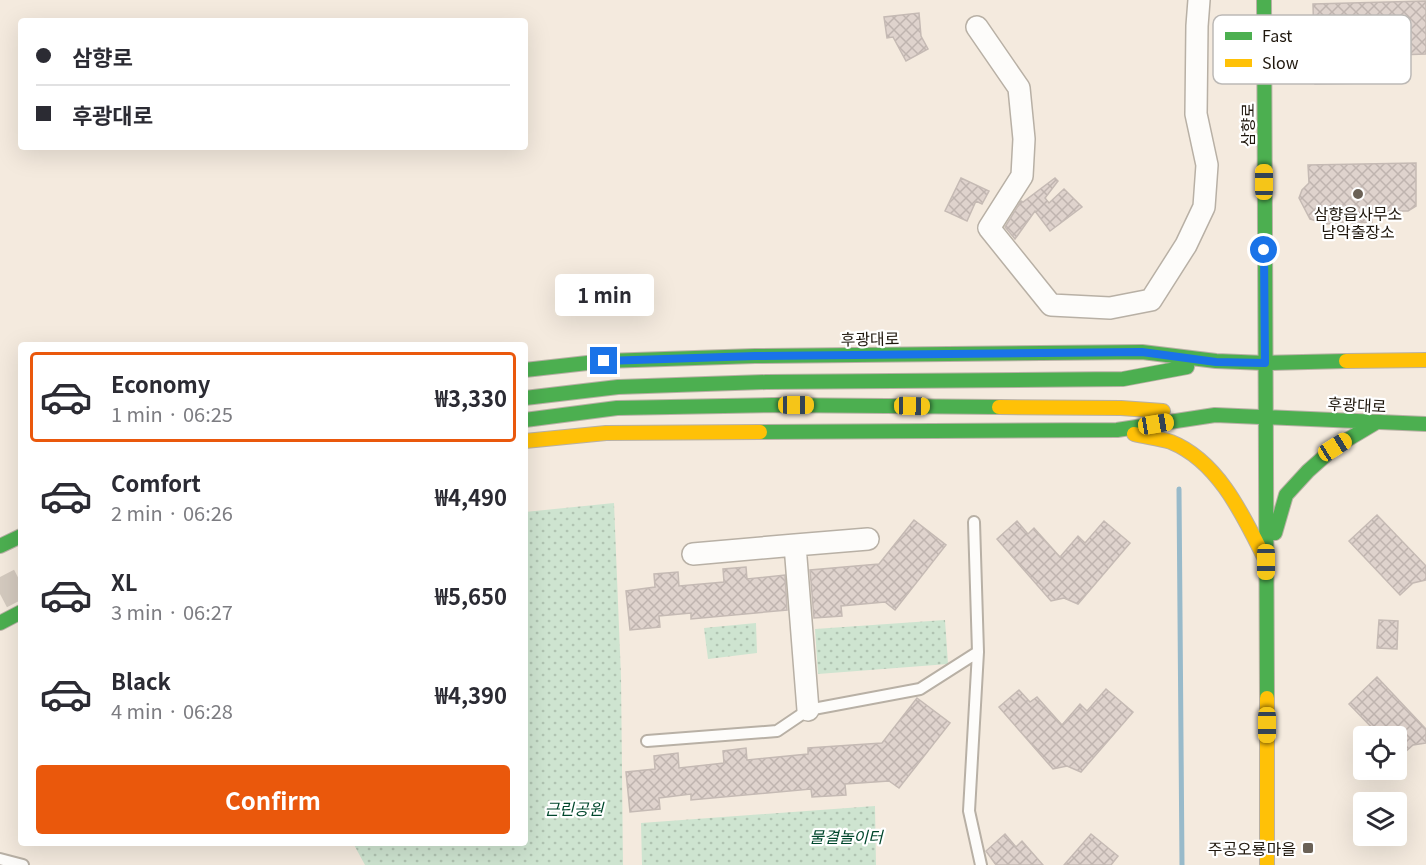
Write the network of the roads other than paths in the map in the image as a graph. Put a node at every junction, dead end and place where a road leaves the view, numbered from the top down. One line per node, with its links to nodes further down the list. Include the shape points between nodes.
1 (1199, 0): 4 (street, via 1196,114 1207,165 1204,207 1186,245 1151,300 1110,308 1051,305 989,228 1022,176 1024,139 1019,88)
2 (1264, 0): 3 (street, 삼향로)
3 (1264, 15)
4 (977, 27)
5 (1264, 84): 8 (street, 삼향로)
6 (1426, 360): 8 (street, 후광대로)
7 (1216, 362): 8 (street, 후광대로); 9 (street, 후광대로, via 1142,352 755,356 604,361); 10 (street, 후광대로, via 1123,379 766,382 618,387)
8 (1265, 363): 12 (street, 삼향로)
9 (528, 370)
10 (528, 398)
11 (1215, 415): 12 (street, 후광대로); 13 (street, 후광대로, via 1121,408 773,405 617,408); 16 (street, 후광대로)
12 (1266, 417): 14 (street, 후광대로); 24 (street, 삼향로)
13 (528, 420)
14 (1377, 422): 15 (street, 후광대로); 24 (street, via 1335,447 1286,495)
15 (1426, 424)
16 (1117, 430): 17 (street, 후광대로, via 606,434); 24 (street, via 1173,443 1208,467 1234,498)
17 (528, 441)
18 (974, 522): 27 (lane)
19 (18, 537): 22 (street)
20 (868, 540): 21 (street)
21 (795, 545): 23 (street); 28 (street)
22 (0, 546)
23 (693, 554)
24 (1266, 562): 33 (street, 삼향로)
25 (18, 614): 26 (street)
26 (0, 623)
27 (978, 652): 28 (lane, via 920,689); 32 (lane, via 969,811)
28 (808, 710): 29 (lane, via 777,730)
29 (647, 741)
30 (0, 859): 31 (lane)
31 (23, 865)
32 (981, 865)
33 (1267, 865)

